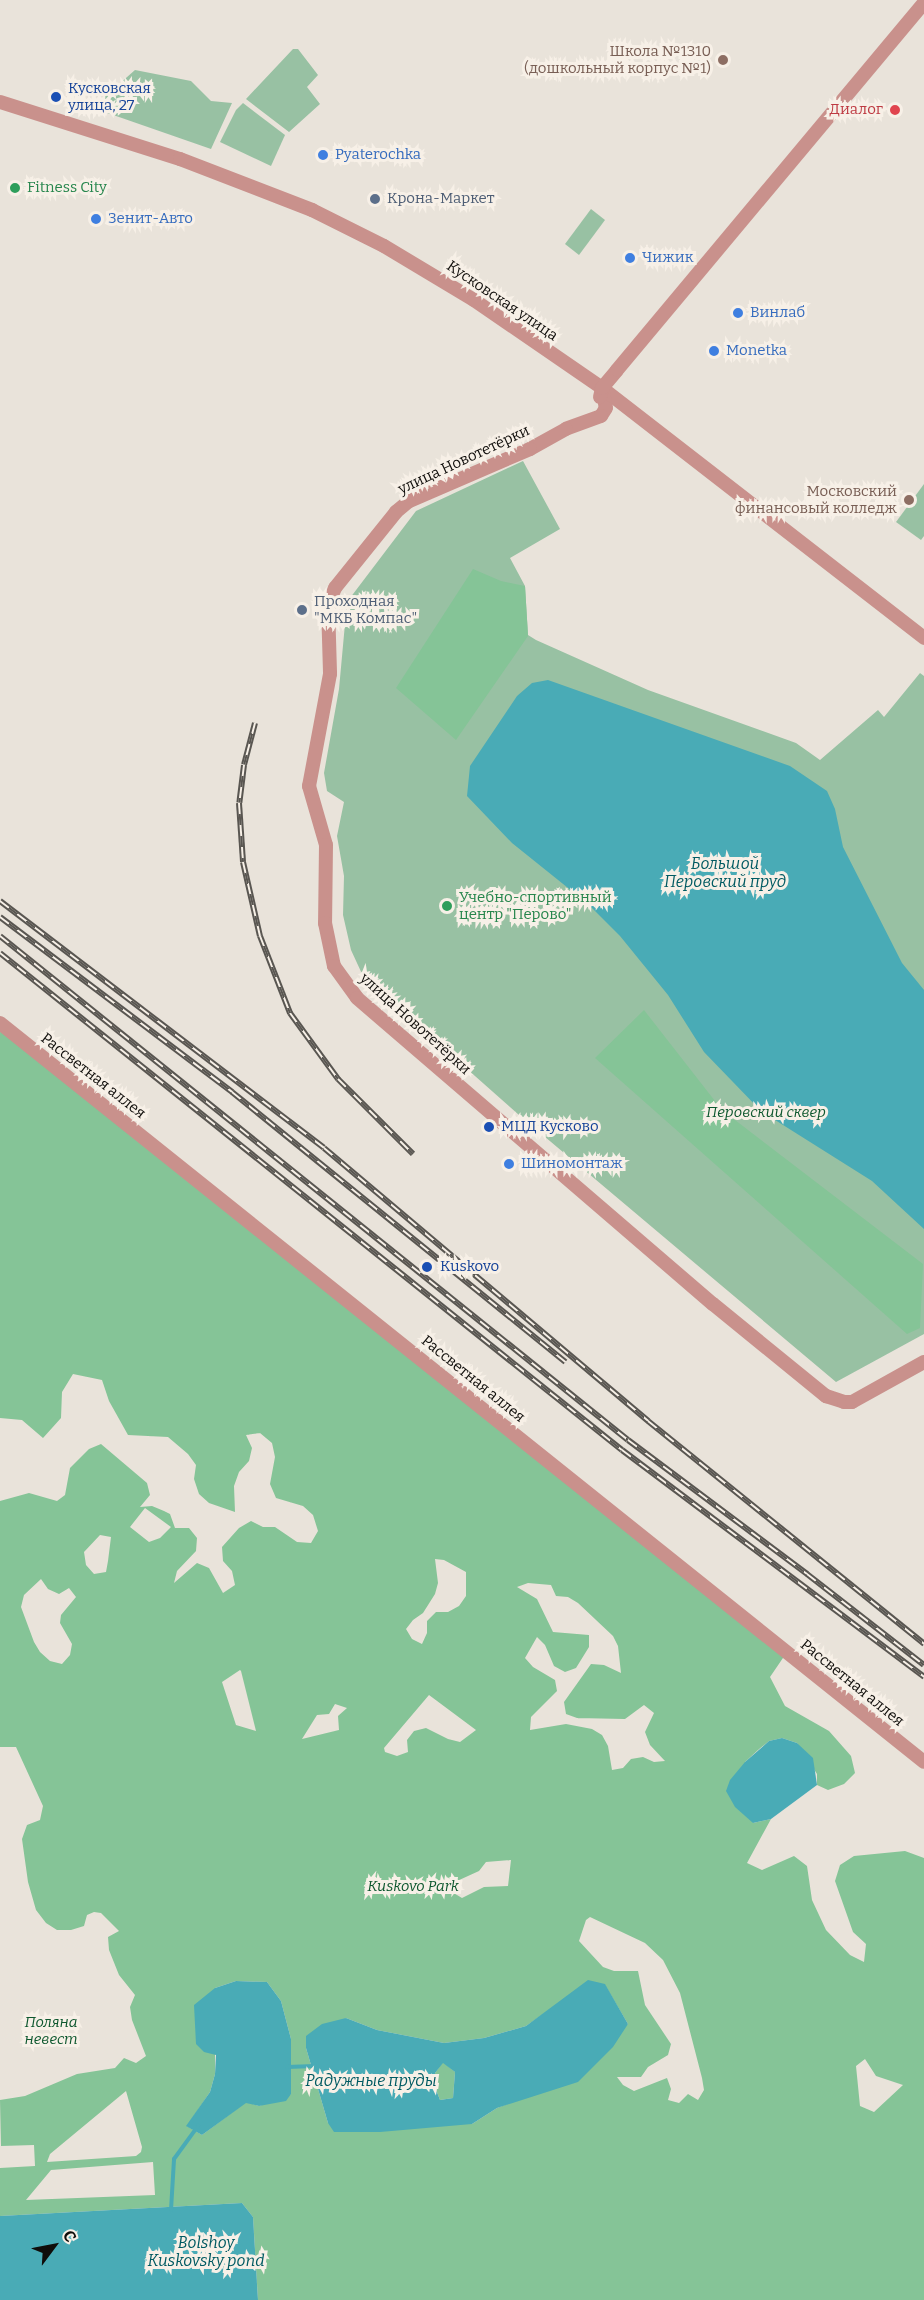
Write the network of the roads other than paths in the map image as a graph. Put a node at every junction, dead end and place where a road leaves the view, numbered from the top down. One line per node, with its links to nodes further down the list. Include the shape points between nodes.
1 (924, 3): 3 (street, улица Новотетёрки)
2 (0, 102): 3 (street, Кусковская улица, via 180,159 326,216 474,300)
3 (602, 388): 4 (street, Кусковская улица); 6 (street, улица Новотетёрки, via 597,410 566,429 530,449 409,501 335,588 328,605 330,674 309,786 326,845 325,923 334,966 357,998 821,1393 836,1401 852,1402)
4 (924, 638)
5 (0, 1023): 7 (street, Рассветная аллея)
6 (924, 1362)
7 (924, 1761)

